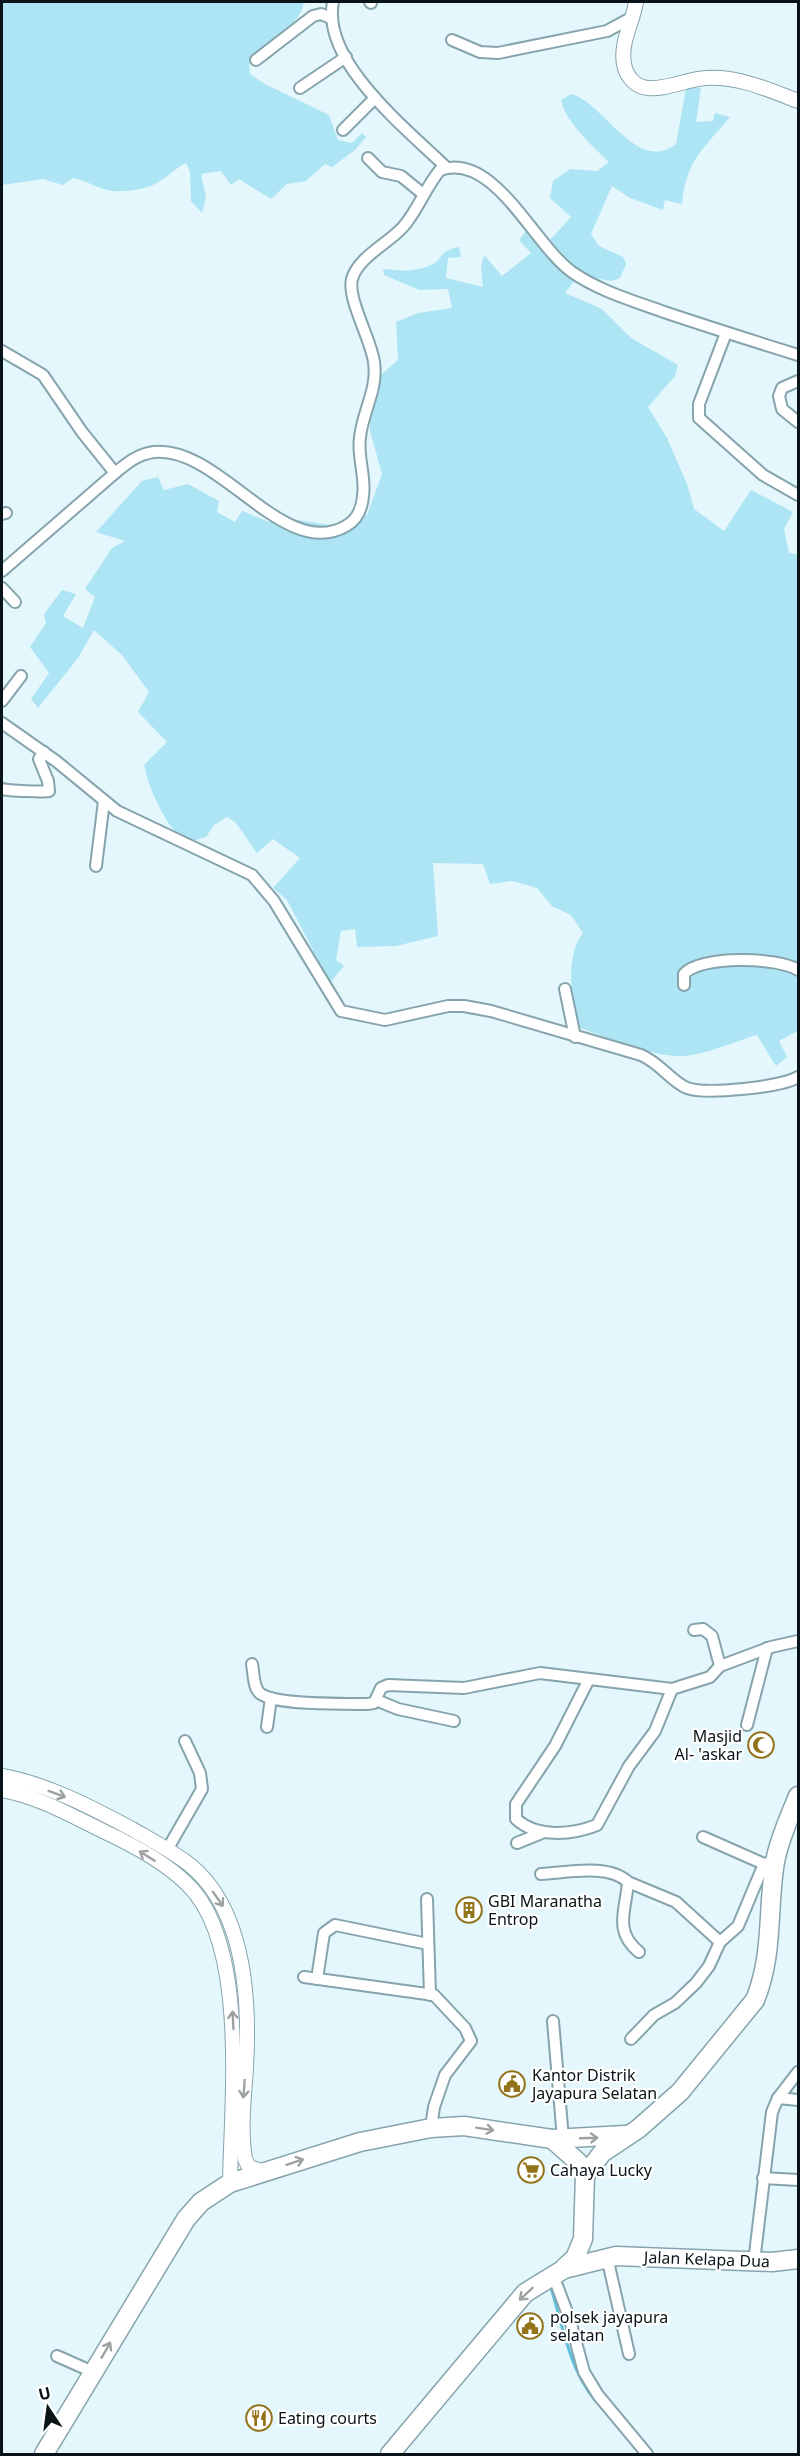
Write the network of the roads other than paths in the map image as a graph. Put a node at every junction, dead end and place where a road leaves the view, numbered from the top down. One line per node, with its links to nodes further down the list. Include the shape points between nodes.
1 (333, 2): 3 (street)
2 (636, 2): 4 (street)
3 (331, 18): 6 (street, via 335,37); 7 (street, via 313,16)
4 (631, 18): 5 (street, via 606,31 498,53 480,52); 10 (street, via 623,59 630,78 638,85 658,87 708,78 731,79)
5 (452, 40)
6 (346, 57): 8 (street); 9 (street)
7 (256, 60)
8 (300, 88)
9 (375, 98): 11 (street); 13 (street)
10 (798, 101)
11 (343, 130)
12 (368, 159): 14 (street, via 382,172 401,176)
13 (447, 168): 14 (street, via 440,170); 15 (street, via 469,169 487,177 545,248 573,272 638,303)
14 (423, 194): 20 (street, via 410,219 359,267 352,280 375,373 360,438 364,495 349,524 339,530 306,531 199,464 166,452 144,454)
15 (726, 333): 17 (street); 21 (street, via 699,404 699,418 763,475)
16 (2, 351): 20 (street, via 43,375)
17 (798, 355)
18 (798, 381): 19 (street, via 782,388 779,396 782,409)
19 (798, 422)
20 (115, 473): 22 (street)
21 (798, 495)
22 (2, 571)
23 (2, 588): 24 (street)
24 (15, 602)
25 (21, 676): 26 (street)
26 (2, 701)
27 (2, 723): 28 (street)
28 (44, 752): 29 (street, via 39,759 49,791); 30 (street)
29 (2, 789)
30 (104, 801): 31 (street); 35 (street, via 117,811 252,875 274,901 341,1011 385,1020 464,1006)
31 (96, 866)
32 (798, 970): 33 (street, via 771,961 697,965 684,974)
33 (684, 986)
34 (564, 989): 35 (street)
35 (575, 1037): 36 (street, via 655,1061 679,1083 699,1090 773,1085)
36 (798, 1077)
37 (694, 1630): 41 (street, via 703,1629 712,1636)
38 (798, 1641): 39 (street)
39 (767, 1648): 41 (street); 47 (street)
40 (252, 1664): 44 (street, via 256,1689)
41 (720, 1666): 43 (street, via 710,1677)
42 (588, 1681): 43 (street); 45 (street, via 540,1673 464,1688 388,1685 381,1688); 53 (street, via 555,1746 516,1804 516,1819 532,1830)
43 (672, 1689): 53 (street, via 655,1731 629,1766 597,1825)
44 (271, 1698): 45 (street, via 343,1704); 48 (street)
45 (376, 1700): 46 (street)
46 (454, 1721)
47 (747, 1725)
48 (267, 1727)
49 (185, 1741): 56 (street, via 200,1773 202,1789)
50 (2, 1776): 56 (street, one-way to 56, via 73,1800)
51 (2, 1790): 79 (street, one-way to 51, via 233,2017 219,1947 200,1900 187,1883 120,1839 40,1801)
52 (798, 1796): 57 (highway)
53 (544, 1832): 55 (street)
54 (703, 1837): 57 (street)
55 (517, 1843)
56 (167, 1850): 75 (street, one-way to 75, via 204,1880 222,1904 231,1926 242,1968 247,2031 244,2159 249,2167)
57 (769, 1863): 61 (street, via 738,1926); 73 (highway, via 771,1930 755,2000 680,2092 638,2129)
58 (541, 1874): 59 (street, via 597,1872 614,1874)
59 (628, 1882): 61 (street, via 676,1902); 63 (street, via 622,1918 629,1944)
60 (427, 1899): 62 (street)
61 (720, 1942): 68 (street, via 696,1983 675,2003 654,2015)
62 (428, 1944): 65 (street, via 335,1925 324,1934); 66 (street)
63 (639, 1952)
64 (303, 1977): 65 (street)
65 (317, 1979): 66 (street)
66 (430, 1995): 72 (street, via 437,1997 472,2038 445,2075)
67 (553, 2021): 74 (street)
68 (632, 2040)
69 (798, 2072): 70 (street)
70 (778, 2098): 71 (street); 77 (street, via 772,2112)
71 (798, 2100)
72 (431, 2128): 74 (highway, one-way to 74, via 464,2126); 75 (highway, one-way to 72, via 360,2142)
73 (625, 2135): 74 (highway, one-way to 73); 76 (highway, via 602,2153)
74 (558, 2139): 76 (highway)
75 (266, 2172): 79 (highway)
76 (585, 2175): 80 (highway)
77 (763, 2178): 78 (street); 83 (street)
78 (798, 2180)
79 (230, 2183): 87 (highway, one-way to 79, via 186,2219 201,2202)
80 (585, 2229): 81 (highway); 84 (highway, via 580,2250)
81 (612, 2256): 83 (highway, Jalan Kelapa Dua); 84 (highway, Jalan Kelapa Dua); 85 (street)
82 (798, 2259): 83 (highway, Jalan Kelapa Dua)
83 (754, 2262)
84 (559, 2272): 89 (highway, one-way to 89, via 525,2293); 90 (street, via 584,2372)
85 (629, 2354)
86 (57, 2356): 87 (street)
87 (93, 2372): 88 (highway)
88 (44, 2454)
89 (390, 2454)
90 (647, 2454)

